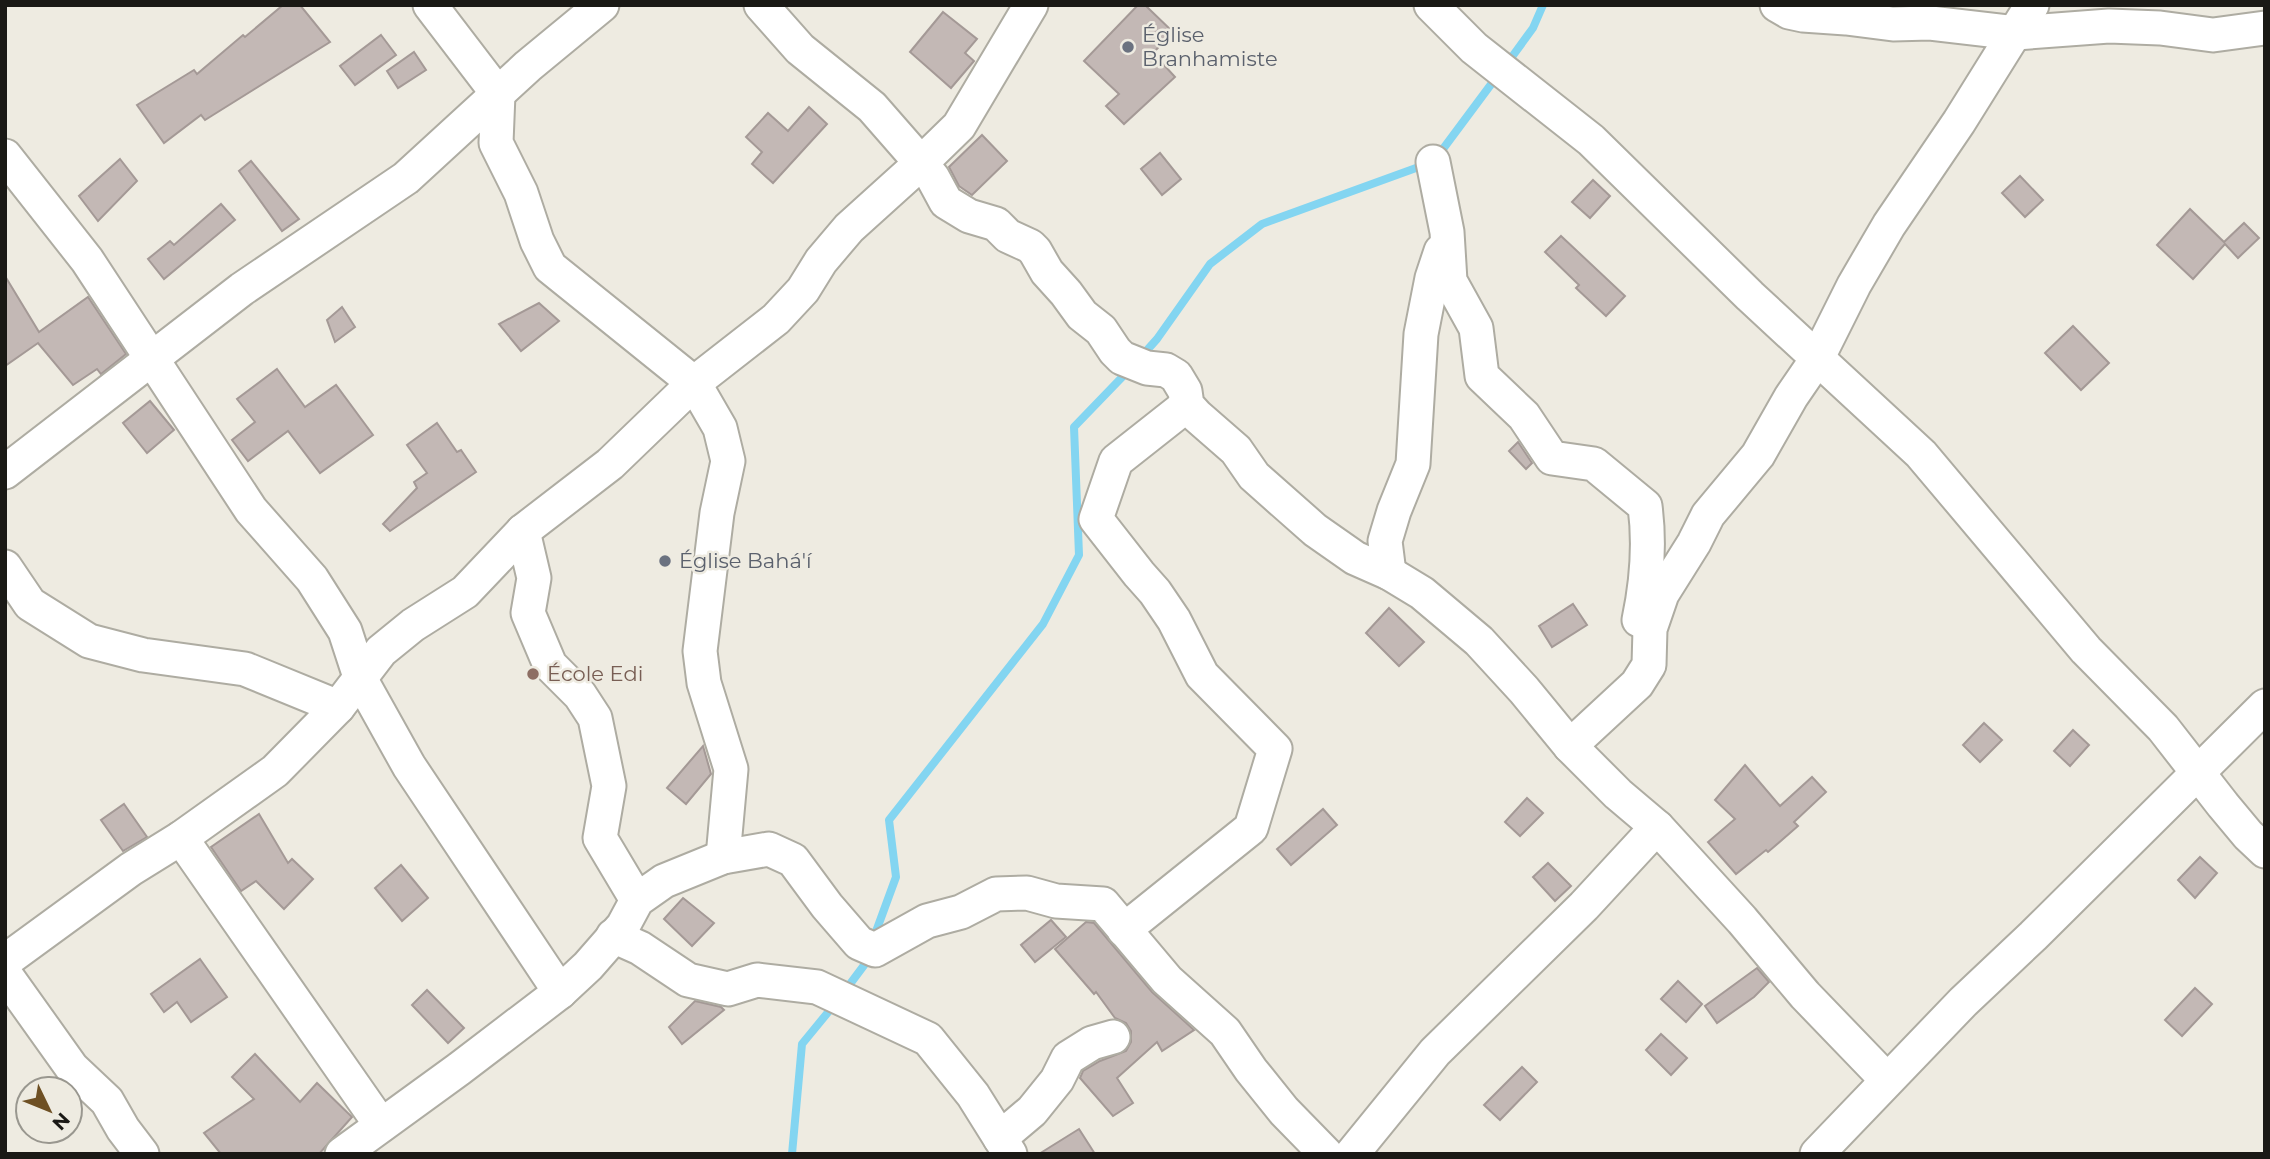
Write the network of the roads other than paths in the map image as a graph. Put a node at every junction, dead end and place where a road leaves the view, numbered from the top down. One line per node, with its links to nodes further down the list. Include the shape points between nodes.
1 (430, 5): 9 (street)
2 (602, 5): 9 (street)
3 (761, 5): 12 (street, via 800,50 872,107)
4 (1031, 5): 12 (street, via 959,126)
5 (1431, 5): 15 (street, via 1474,48 1591,141)
6 (1777, 5): 7 (street, via 1803,15 1893,24)
7 (2024, 19): 8 (street, via 2213,35); 15 (street, via 1889,225)
8 (2265, 28)
9 (498, 94): 14 (street, via 406,178 242,289); 16 (street, via 496,143 550,267)
10 (5, 156): 14 (street, via 87,260)
11 (1433, 162): 13 (street)
12 (921, 163): 16 (street, via 849,228 776,319); 17 (street, via 946,202 969,216 996,224 1008,236 1030,246 1082,315 1101,330 1122,358 1176,376)
13 (1447, 232): 21 (street, via 1421,334 1413,464 1385,541); 23 (street, via 1450,281 1476,328 1482,376 1524,416 1552,458 1594,464 1645,506 1646,587 1633,649)
14 (150, 358): 18 (street); 22 (street, via 251,510 312,579 345,631)
15 (1817, 359): 23 (street, via 1758,455 1708,515 1662,594 1650,629 1649,665); 27 (street, via 1921,454 2086,650 2163,728)
16 (694, 383): 19 (street, via 610,464); 31 (street, via 720,428 728,461 700,652 704,683 731,769)
17 (1187, 405): 21 (street, via 1236,450 1254,476 1315,530 1355,558); 33 (street, via 1116,461 1096,519 1155,592 1202,675 1275,748 1251,828)
18 (5, 472)
19 (523, 531): 22 (street, via 465,593 381,651); 32 (street, via 534,578 528,613 550,665 595,718 609,786 600,838)
20 (5, 567): 25 (street, via 30,604 89,641 143,655 245,669)
21 (1390, 573): 26 (street, via 1422,593 1479,642)
22 (361, 680): 25 (street); 37 (street, via 409,766)
23 (1637, 684): 26 (street)
24 (2265, 706): 27 (street)
25 (338, 707): 29 (street, via 275,771)
26 (1570, 746): 28 (street)
27 (2197, 772): 30 (street); 39 (street)
28 (1657, 827): 39 (street); 45 (street, via 1584,906 1435,1052)
29 (181, 838): 35 (street); 40 (street)
30 (2265, 851)
31 (723, 857): 32 (street, via 664,881); 33 (street, via 769,849 793,860 859,943 875,950 927,921 961,912 996,894 1027,893 1056,901 1102,904)
32 (637, 901): 34 (street)
33 (1124, 930): 44 (street, via 1167,980 1225,1032 1284,1111)
34 (613, 936): 37 (street); 41 (street, via 688,980 728,989 757,980 817,987 928,1039 973,1095)
35 (5, 961)
36 (5, 974): 42 (street, via 72,1068 107,1101)
37 (560, 992): 40 (street)
38 (1113, 1037): 41 (street, via 1068,1058 1057,1080)
39 (1886, 1079): 46 (street)
40 (381, 1125): 43 (street)
41 (1005, 1146)
42 (142, 1154)
43 (342, 1154)
44 (1326, 1154)
45 (1352, 1154)
46 (1817, 1154)

